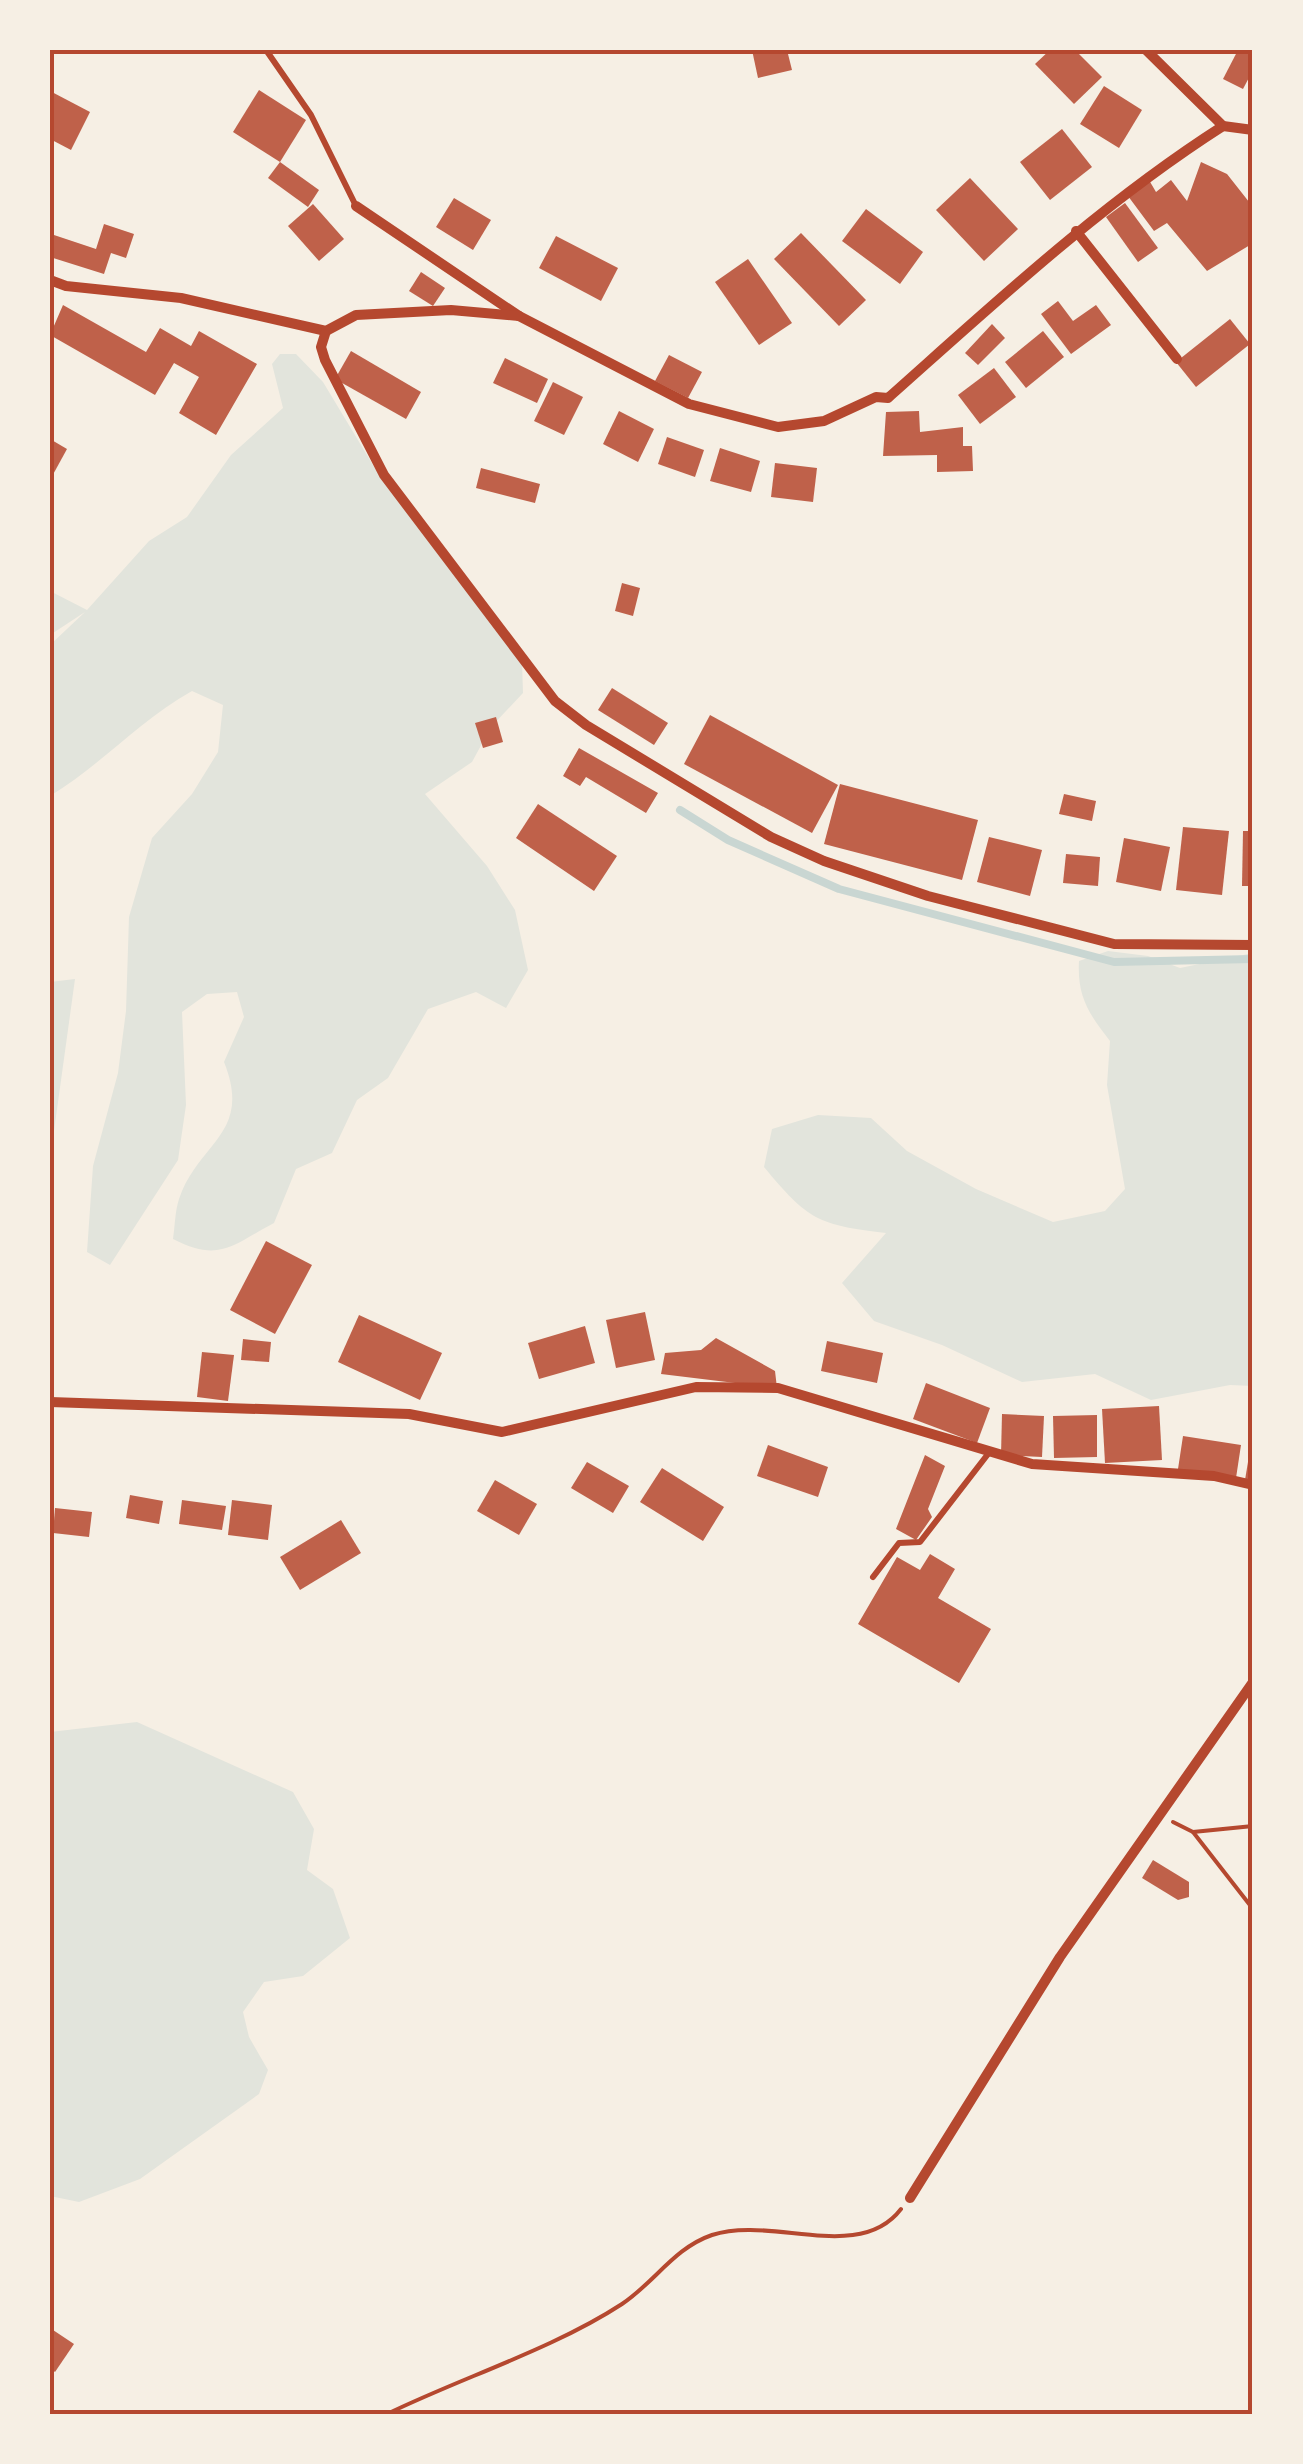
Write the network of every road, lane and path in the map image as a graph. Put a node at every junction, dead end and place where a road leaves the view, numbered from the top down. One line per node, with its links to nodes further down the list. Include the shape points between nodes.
1 (266, 50): 5 (lane, via 311,114)
2 (1146, 50): 3 (street)
3 (1223, 126): 4 (street); 6 (street)
4 (1253, 130)
5 (356, 206): 8 (street)
6 (1076, 231): 8 (street, via 888,398 824,421 778,427 689,404); 10 (street)
7 (50, 280): 9 (street, via 181,298)
8 (519, 316): 9 (street, via 452,310 356,316)
9 (326, 330): 11 (street, via 324,360 384,475 555,701 586,726 771,837 928,896 1114,944)
10 (1177, 359)
11 (1253, 945)
12 (50, 1402): 13 (street, via 409,1414 502,1432 696,1386 778,1388)
13 (988, 1454): 14 (street); 15 (lane, via 932,1530 920,1542 899,1543)
14 (1253, 1485)
15 (873, 1577)
16 (1253, 1682): 19 (street, via 1060,1958)
17 (1253, 1826): 18 (path, via 1193,1832)
18 (1253, 1909)
19 (910, 2198): 20 (path, via 890,2224 852,2236 753,2229 714,2234 681,2250 626,2302 591,2322)
20 (388, 2414)

